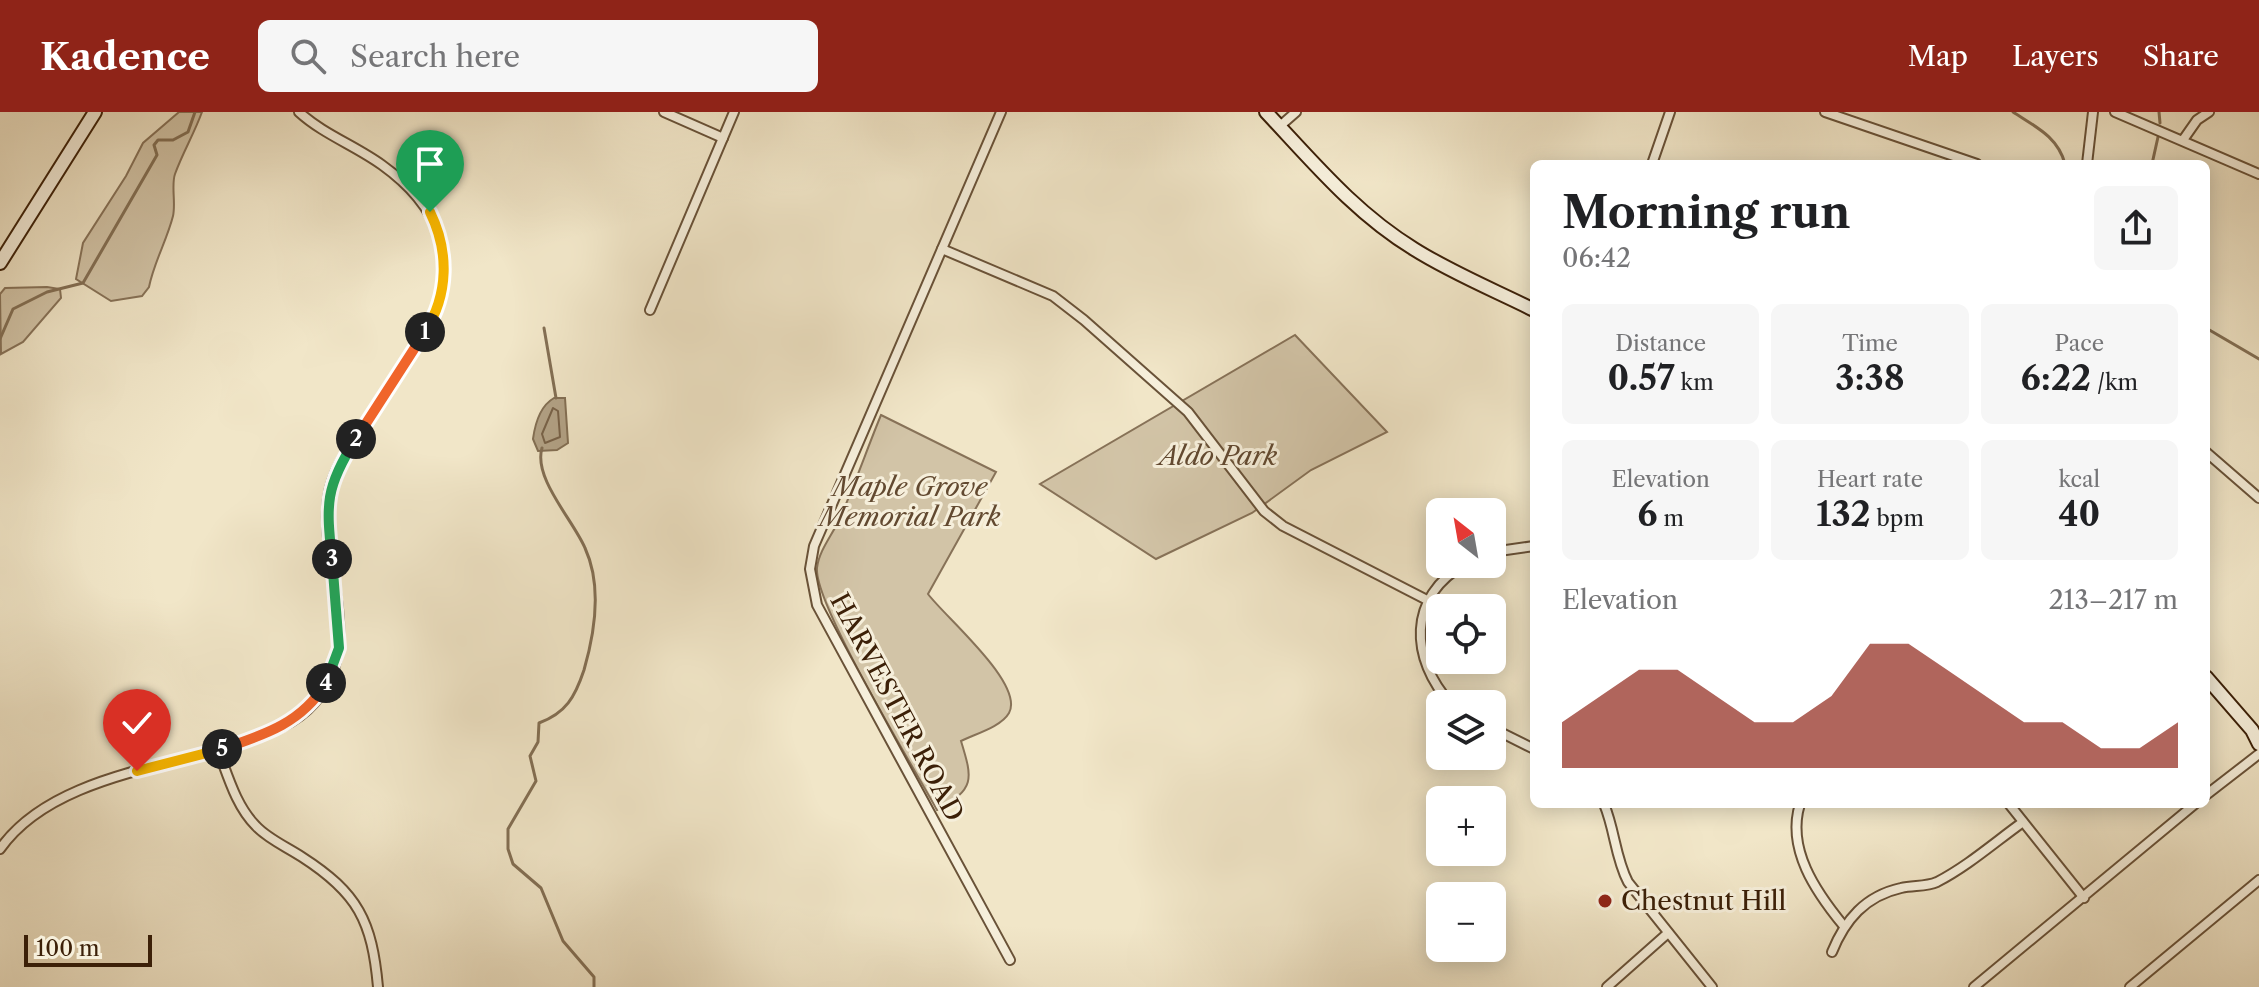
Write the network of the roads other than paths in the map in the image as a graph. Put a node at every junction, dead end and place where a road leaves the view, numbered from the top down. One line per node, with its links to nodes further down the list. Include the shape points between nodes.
1 (95, 112): 21 (street)
2 (299, 112): 39 (street, via 413,191 439,231 444,280 432,321 336,469 328,523 340,626 330,677 297,718)
3 (664, 112): 14 (street)
4 (734, 112): 14 (street)
5 (1001, 112): 20 (street, HARVESTER ROAD)
6 (1266, 112): 13 (street)
7 (1296, 112): 13 (street)
8 (1670, 112): 16 (street)
9 (2093, 112): 18 (street)
10 (2115, 112): 15 (street)
11 (2209, 112): 15 (street)
12 (1831, 113): 17 (street)
13 (1280, 126): 22 (street, via 1344,195 1381,226 1443,265)
14 (723, 138): 23 (street)
15 (2183, 140): 19 (street)
16 (1653, 160)
17 (1966, 160)
18 (2087, 160)
19 (2259, 174)
20 (942, 249): 30 (street, via 1053,296 1188,412 1264,511 1283,526); 53 (street, HARVESTER ROAD, via 814,546 810,577 817,605)
21 (0, 263)
22 (1530, 308)
23 (650, 310)
24 (2210, 455): 25 (street)
25 (2259, 498)
26 (1530, 547): 27 (street)
27 (1506, 550)
28 (1448, 578): 29 (street)
29 (1435, 594)
30 (1426, 599)
31 (1426, 608): 32 (street, via 1421,619)
32 (1426, 665)
33 (2210, 682): 35 (street)
34 (2259, 716): 35 (street)
35 (2243, 720): 37 (street)
36 (1506, 735): 38 (street)
37 (2258, 740)
38 (1530, 747)
39 (218, 750): 47 (street, via 82,788 29,820); 54 (street, via 237,798 258,829 327,873 354,903 373,942)
40 (2259, 754): 41 (street)
41 (2210, 792)
42 (1606, 808): 51 (street, via 1624,875)
43 (1800, 808): 50 (street, via 1801,858)
44 (2012, 808): 46 (street)
45 (2190, 808): 49 (street)
46 (2023, 822): 49 (street); 50 (street, via 1933,884 1878,895)
47 (0, 849)
48 (2259, 880): 58 (street)
49 (2084, 898): 57 (street)
50 (1843, 925): 52 (street)
51 (1668, 933): 55 (street); 56 (street)
52 (1832, 952)
53 (1010, 960)
54 (378, 987)
55 (1607, 987)
56 (1712, 987)
57 (1974, 987)
58 (2130, 987)

